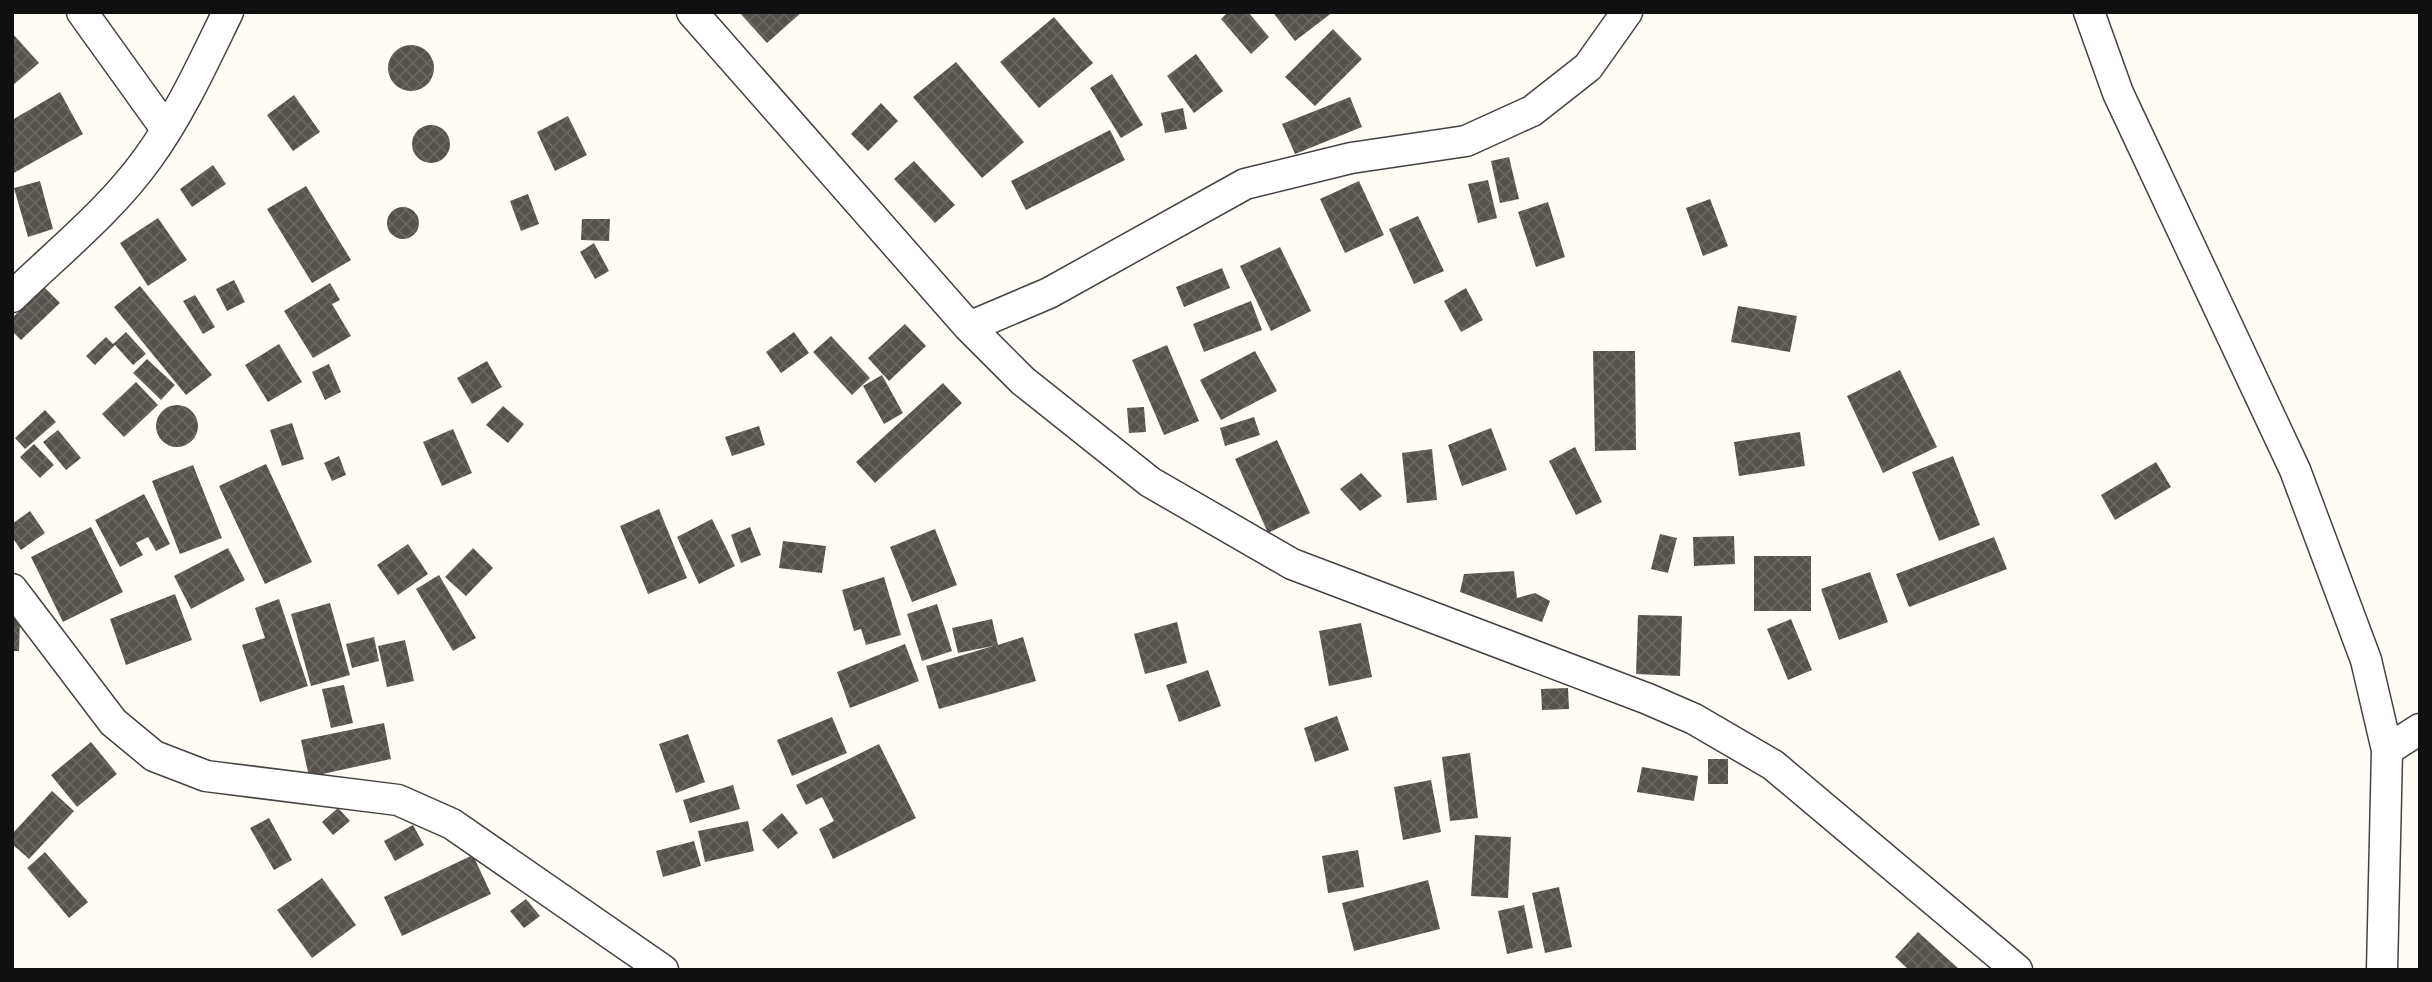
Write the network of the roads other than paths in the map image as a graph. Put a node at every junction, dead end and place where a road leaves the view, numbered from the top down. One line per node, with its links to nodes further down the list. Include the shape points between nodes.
1 (82, 12): 6 (street)
2 (228, 12): 6 (street)
3 (692, 12): 8 (street)
4 (1627, 12): 8 (street, via 1588,67 1532,111 1466,141 1351,158 1245,184 1049,293)
5 (2089, 12): 11 (street, via 2118,93 2295,470 2366,660)
6 (166, 129): 7 (street, via 108,206)
7 (12, 297)
8 (969, 327): 13 (street, via 1023,381 1150,482 1292,564 1648,699 1740,744 1773,765)
9 (12, 589): 12 (street, via 113,722 154,755 206,776 398,800 452,824)
10 (2420, 729): 11 (street)
11 (2387, 750): 14 (street)
12 (663, 970)
13 (2017, 970)
14 (2382, 970)

